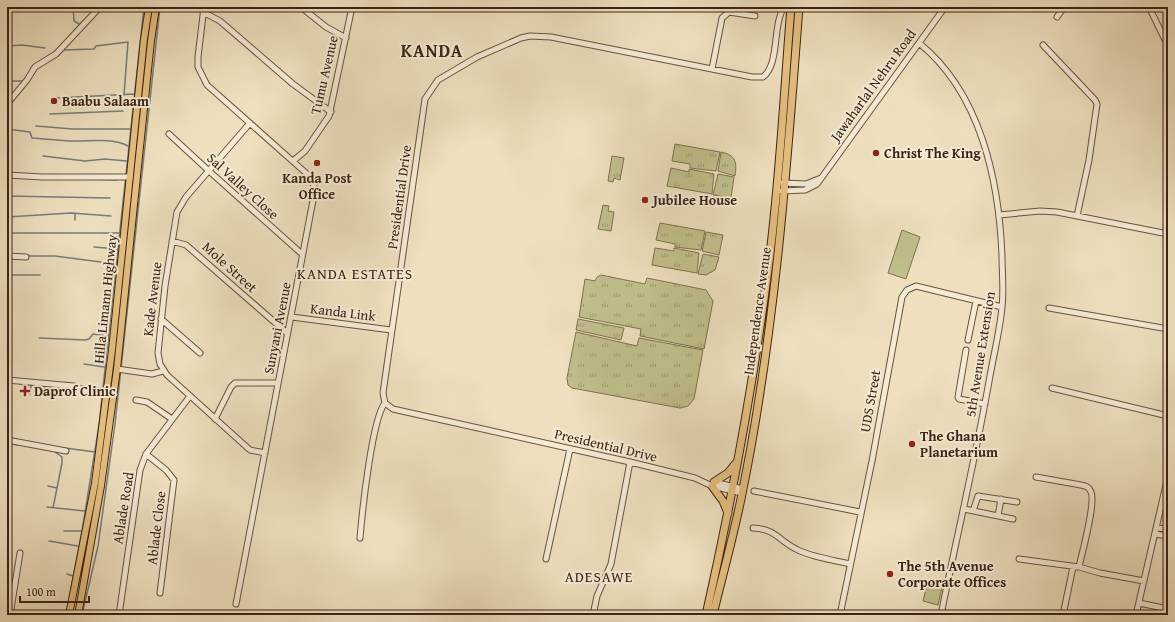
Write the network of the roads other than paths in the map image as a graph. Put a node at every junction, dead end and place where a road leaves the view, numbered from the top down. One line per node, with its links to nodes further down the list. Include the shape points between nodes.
1 (100, 7): 20 (street, via 56,54 35,68)
2 (149, 7): 27 (main road, Hilla Limann Highway)
3 (156, 7): 48 (main road, Hilla Limann Highway)
4 (301, 7): 15 (street, via 326,28)
5 (352, 7): 15 (street, Tumu Avenue)
6 (784, 7): 19 (street, Presidential Drive, via 778,23 768,73 763,77 752,77)
7 (791, 7): 28 (highway, Independence Avenue)
8 (799, 7): 29 (highway, Independence Avenue)
9 (945, 7): 16 (street, Jawaharlal Nehru Road)
10 (1064, 7): 14 (street)
11 (1149, 7): 18 (street)
12 (204, 9): 21 (street); 22 (street, Sunyani Avenue, via 198,68 206,85)
13 (755, 16): 19 (street, via 730,12 722,18)
14 (1056, 17)
15 (346, 38): 21 (street, Tumu Avenue)
16 (919, 43): 29 (street, Jawaharlal Nehru Road, via 820,178 806,184); 30 (street, 5th Avenue Extension, via 932,53 946,70 965,100 983,139)
17 (1043, 45): 31 (street, via 1097,104)
18 (1168, 46)
19 (712, 69): 43 (street, Presidential Drive, via 551,36 530,36 476,57 438,80 425,99)
20 (7, 104)
21 (331, 112): 24 (street, Tumu Avenue, via 316,137)
22 (250, 123): 24 (street, Sunyani Avenue); 25 (street, Kade Avenue)
23 (169, 134): 25 (street, Sal Valley Close)
24 (293, 161): 34 (street, Sunyani Avenue, via 312,180 315,190)
25 (209, 171): 33 (street, Kade Avenue, via 180,204); 34 (street, Sal Valley Close)
26 (7, 174): 27 (street, via 42,177)
27 (130, 177): 99 (main road, Hilla Limann Highway, via 112,350 94,483)
28 (776, 186): 29 (street, Jawaharlal Nehru Road); 67 (highway, Independence Avenue, via 770,261)
29 (785, 187): 72 (highway, Independence Avenue, via 768,340)
30 (999, 215): 31 (street, via 1040,211); 38 (street, 5th Avenue Extension)
31 (1077, 216): 32 (street)
32 (1168, 234)
33 (172, 241): 41 (street, Kade Avenue); 44 (street, Mole Street, via 186,245)
34 (302, 254): 40 (street, Sunyani Avenue)
35 (7, 256): 36 (street)
36 (26, 257)
37 (976, 301): 38 (street, UDS Street); 45 (street); 78 (street, UDS Street, via 916,286 907,290 902,297)
38 (1002, 308): 57 (street, 5th Avenue Extension)
39 (1049, 308): 42 (street)
40 (292, 317): 43 (street, Kanda Link); 44 (street, Sunyani Avenue)
41 (161, 319): 47 (street); 49 (street, Kade Avenue, via 158,353)
42 (1168, 329)
43 (391, 330): 56 (street, Presidential Drive, via 383,393)
44 (287, 333): 51 (street, Sunyani Avenue)
45 (968, 340)
46 (966, 350): 57 (street, via 958,397)
47 (200, 353)
48 (117, 369): 49 (street, via 152,374); 100 (main road, Hilla Limann Highway, via 101,486)
49 (163, 371): 54 (street)
50 (7, 380): 52 (street)
51 (278, 383): 60 (street, via 235,383); 64 (street, Sunyani Avenue)
52 (74, 386)
53 (1052, 388): 58 (street)
54 (190, 396): 59 (street, Ablade Road); 60 (street)
55 (136, 400): 59 (street, via 147,402)
56 (385, 403): 62 (street, Presidential Drive, via 393,409); 87 (street, via 380,410 371,455)
57 (985, 404): 76 (street, 5th Avenue Extension)
58 (1168, 416)
59 (172, 419): 65 (street, Ablade Road)
60 (215, 419): 64 (street, via 250,450)
61 (7, 440): 63 (street)
62 (570, 449): 66 (street, Presidential Drive); 89 (street)
63 (66, 451)
64 (265, 453): 96 (street, Sunyani Avenue)
65 (146, 454): 94 (street, Ablade Close, via 174,480); 101 (street, Ablade Road, via 138,481)
66 (630, 462): 70 (street, Presidential Drive); 102 (street, via 611,564)
67 (736, 463): 70 (highway, via 728,473); 71 (highway, Independence Avenue)
68 (1168, 476): 83 (street)
69 (1036, 477): 92 (street, via 1087,486 1091,491 1092,508)
70 (711, 483): 71 (street, Presidential Drive); 79 (highway, via 723,501)
71 (732, 489): 72 (street, Presidential Drive); 79 (highway, Independence Avenue)
72 (743, 491): 104 (highway, Independence Avenue)
73 (754, 491): 78 (street)
74 (1001, 499): 75 (street); 77 (street, via 978,496); 80 (street)
75 (1017, 502)
76 (964, 509): 77 (street); 106 (street, 5th Avenue Extension)
77 (973, 511): 80 (street)
78 (860, 512): 91 (street, UDS Street)
79 (728, 515): 103 (highway, Independence Avenue)
80 (998, 516): 81 (street)
81 (1014, 519)
82 (753, 528): 91 (street, via 764,528 772,532 797,550)
83 (1156, 528): 84 (street); 85 (street)
84 (1168, 529)
85 (1155, 534): 86 (street); 93 (street)
86 (1168, 536)
87 (360, 538)
88 (20, 552): 98 (street)
89 (546, 559)
90 (1019, 559): 92 (street)
91 (850, 564): 105 (street, UDS Street)
92 (1076, 567): 93 (street); 107 (street)
93 (1144, 581): 95 (street)
94 (160, 593)
95 (1139, 603): 97 (street); 108 (street)
96 (236, 604)
97 (1168, 609)
98 (10, 615)
99 (70, 615)
100 (78, 615)
101 (119, 615)
102 (592, 615)
103 (706, 615)
104 (713, 615)
105 (840, 615)
106 (941, 615)
107 (1063, 615)
108 (1136, 615)

